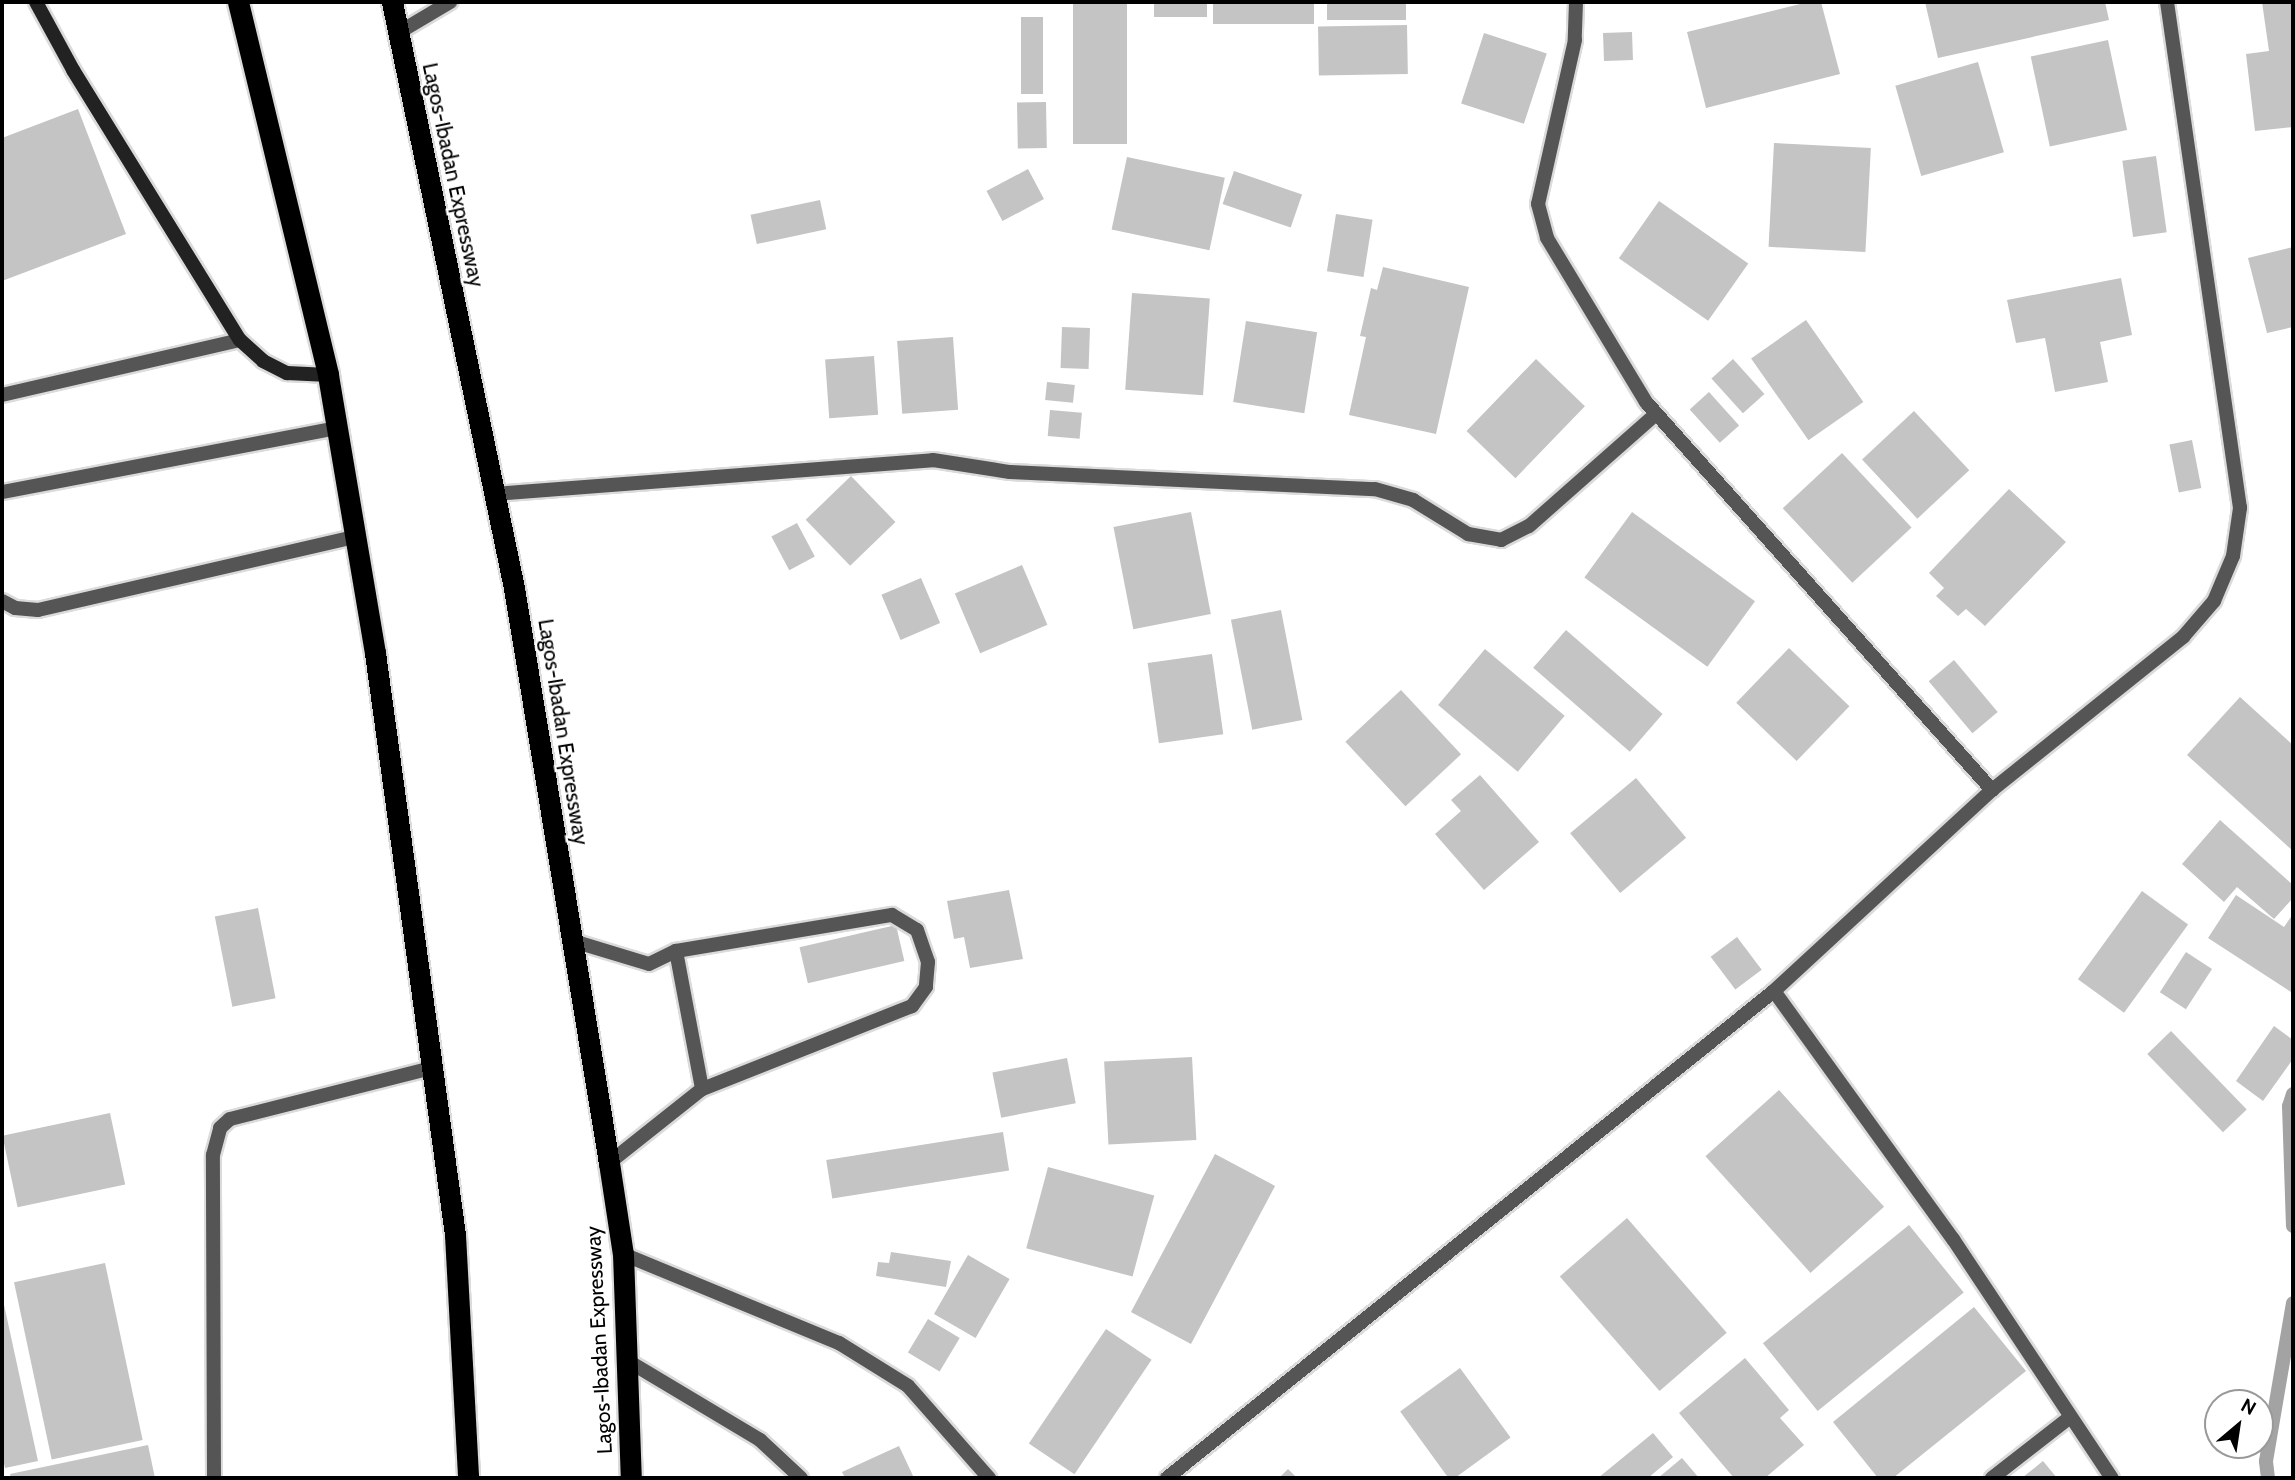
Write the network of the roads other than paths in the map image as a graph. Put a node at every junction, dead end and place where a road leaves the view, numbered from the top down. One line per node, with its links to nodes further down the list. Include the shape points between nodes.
1 (36, 2): 8 (main road)
2 (238, 2): 9 (highway)
3 (391, 2): 7 (highway, Lagos-Ibadan Expressway)
4 (450, 2): 7 (street)
5 (1576, 2): 11 (street, via 1575,40 1538,204 1547,238)
6 (2167, 2): 17 (street, via 2238,484 2240,508 2233,556 2214,601 2183,637)
7 (398, 33): 14 (highway, Lagos-Ibadan Expressway)
8 (240, 340): 9 (main road, via 262,361 287,373); 10 (street)
9 (328, 375): 12 (highway)
10 (2, 395)
11 (1656, 414): 14 (street, via 1529,526 1500,540 1468,534 1413,500 1375,489 1023,473 933,460); 17 (street)
12 (336, 428): 13 (street); 15 (highway)
13 (2, 492)
14 (494, 494): 18 (highway, Lagos-Ibadan Expressway)
15 (355, 537): 16 (street, via 38,610 15,608); 21 (highway)
16 (2, 601)
17 (1992, 790): 20 (street)
18 (573, 941): 19 (street, via 649,964); 23 (highway, Lagos-Ibadan Expressway)
19 (676, 951): 22 (street); 22 (street, via 892,915 917,930 928,962 926,987 912,1006)
20 (1774, 991): 26 (street, via 1953,1239); 32 (street)
21 (432, 1068): 27 (street, via 230,1119 220,1128 213,1155); 28 (highway, via 454,1235)
22 (702, 1089): 23 (street)
23 (609, 1163): 24 (highway, Lagos-Ibadan Expressway)
24 (623, 1254): 25 (highway, Lagos-Ibadan Expressway); 31 (street, via 839,1343 908,1387)
25 (628, 1361): 29 (highway, Lagos-Ibadan Expressway); 30 (street, via 760,1440)
26 (2068, 1418): 33 (street); 34 (street)
27 (214, 1478)
28 (468, 1478)
29 (631, 1478)
30 (801, 1478)
31 (989, 1478)
32 (1167, 1478)
33 (1992, 1478)
34 (2112, 1478)

